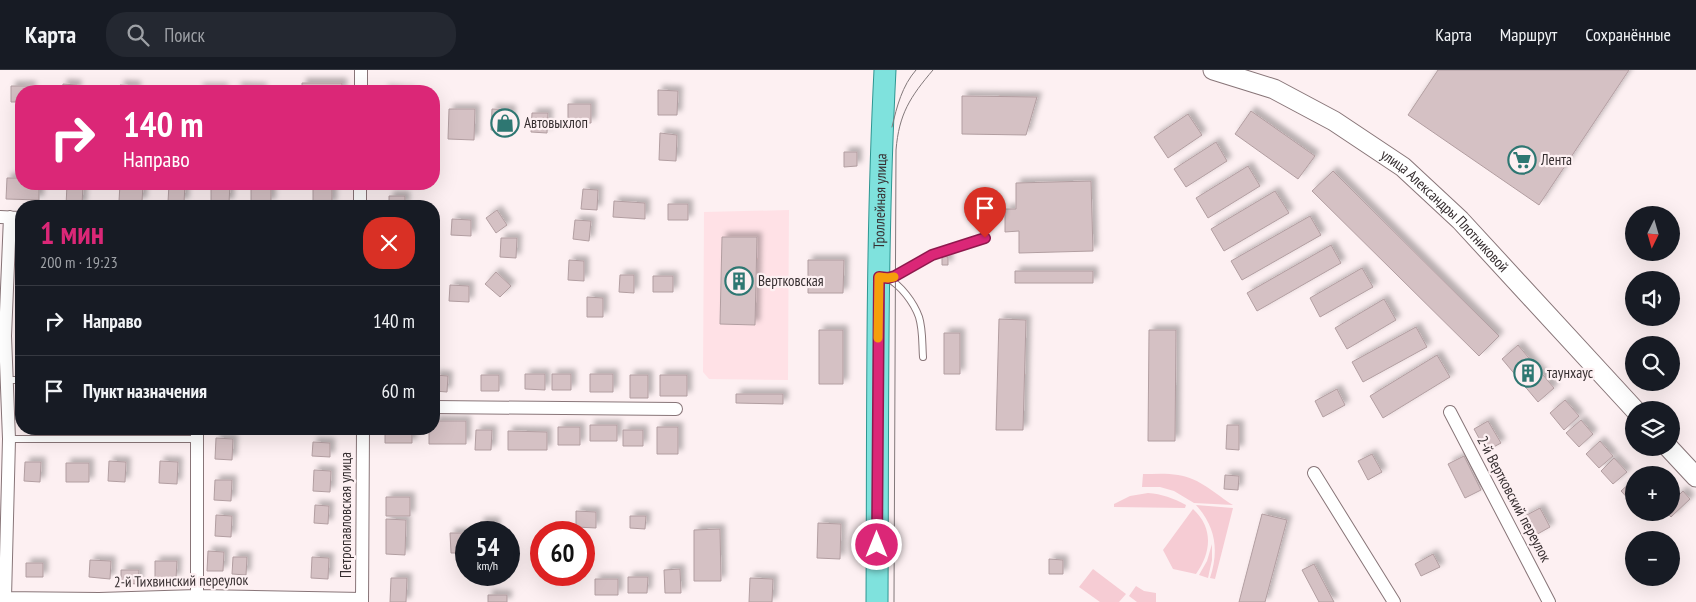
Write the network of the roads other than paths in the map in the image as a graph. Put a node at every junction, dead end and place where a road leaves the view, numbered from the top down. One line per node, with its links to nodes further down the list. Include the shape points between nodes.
1 (361, 70): 4 (street)
2 (885, 70): 7 (main road, Троллейная улица, via 881,143)
3 (1213, 70): 11 (main road, улица Александры Плотниковой, via 1274,89 1334,121 1403,167 1460,220)
4 (361, 85)
5 (10, 218): 9 (street, via 5,336)
6 (985, 238): 7 (lane, via 932,255 895,276)
7 (883, 278): 8 (lane, via 894,283 907,297 919,318); 26 (main road, Троллейная улица)
8 (923, 357)
9 (8, 380): 10 (lane); 18 (street)
10 (15, 380)
11 (1626, 401)
12 (440, 407): 13 (street)
13 (676, 409)
14 (1450, 412): 28 (street, 2-й Вертковский переулок)
15 (159, 435): 18 (lane)
16 (196, 435): 22 (street)
17 (363, 435): 25 (street, Петропавловская улица)
18 (9, 439): 23 (street)
19 (1676, 456): 21 (main road)
20 (1314, 473): 27 (street)
21 (1696, 477)
22 (198, 596): 24 (street, 2-й Тихвинский переулок); 25 (street, 2-й Тихвинский переулок)
23 (3, 598): 24 (street, 2-й Тихвинский переулок)
24 (98, 600)
25 (362, 600)
26 (877, 602)
27 (1394, 602)
28 (1550, 602)

